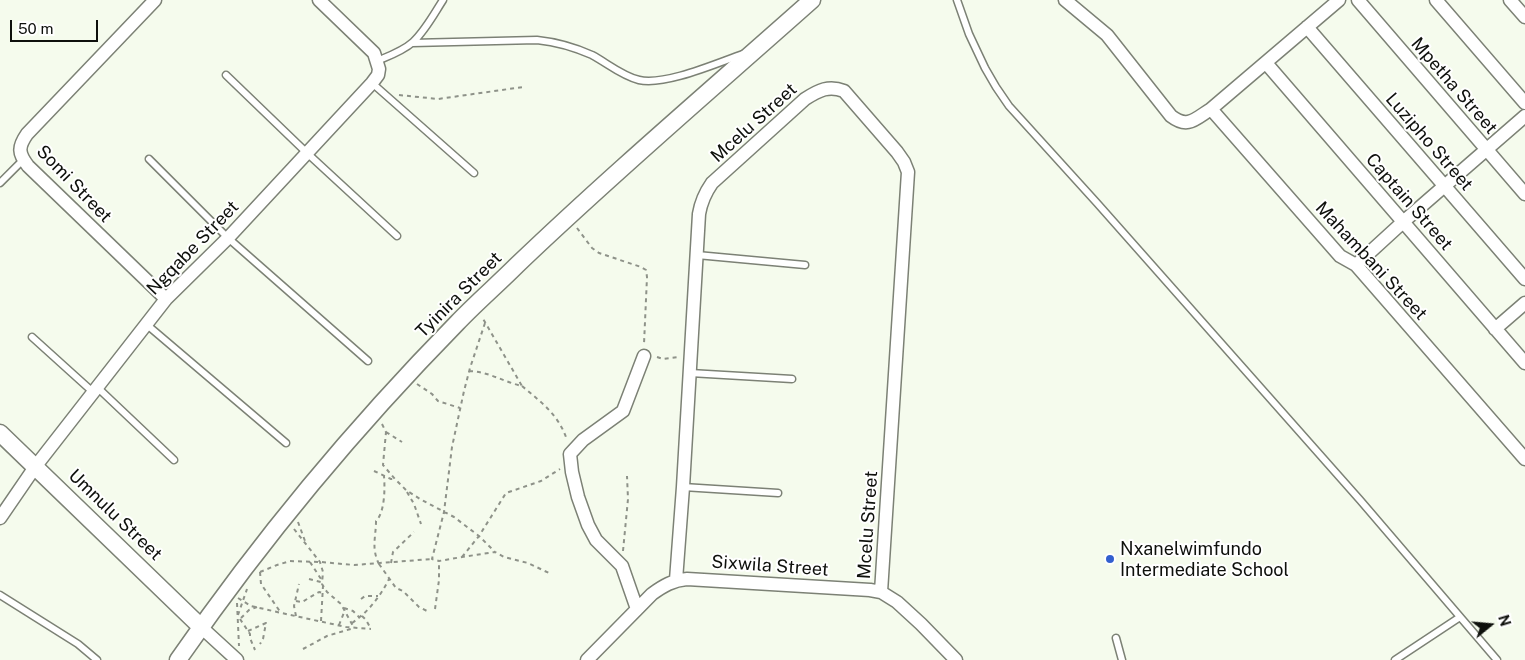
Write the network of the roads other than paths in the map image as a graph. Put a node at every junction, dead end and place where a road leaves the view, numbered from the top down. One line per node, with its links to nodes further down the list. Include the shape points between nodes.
1 (155, 0): 25 (street, Somi Street, via 27,134 19,151)
2 (318, 0): 15 (street, via 366,44)
3 (443, 0): 13 (lane)
4 (812, 0): 14 (street, Tyinira Street)
5 (957, 0): 60 (lane, via 969,34 1009,106)
6 (1065, 0): 20 (street, via 1107,35 1171,116 1182,123 1189,123)
7 (1339, 0): 12 (street)
8 (1358, 0): 22 (street, Mpetha Street)
9 (1436, 0): 19 (street)
10 (1510, 0): 11 (street)
11 (1525, 17)
12 (1307, 27): 16 (street); 28 (street, Luzipho Street)
13 (412, 43): 14 (lane, via 550,41 591,55 629,76 651,81 665,80); 15 (lane)
14 (756, 50): 61 (street, Tyinira Street, via 568,216 458,322 370,416 276,526)
15 (377, 61): 18 (street, Ngqabe Street, via 378,75)
16 (1266, 63): 20 (street); 30 (street, Captain Street)
17 (226, 75): 23 (lane)
18 (372, 83): 23 (street, Ngqabe Street); 26 (lane)
19 (1525, 103)
20 (1210, 109): 35 (street, Mahambani Street, via 1340,256)
21 (1525, 116): 22 (street)
22 (1487, 150): 28 (street); 29 (street, Mpetha Street)
23 (308, 153): 31 (lane); 32 (street, Ngqabe Street)
24 (149, 159): 32 (lane)
25 (22, 160): 27 (lane); 37 (street, Somi Street)
26 (474, 173)
27 (0, 183)
28 (1445, 187): 30 (street); 36 (street, Luzipho Street)
29 (1525, 194)
30 (1403, 222): 35 (street); 40 (street, Captain Street)
31 (397, 236)
32 (228, 238): 37 (street, Ngqabe Street); 43 (lane)
33 (697, 255): 34 (lane); 45 (street, Mcelu Street); 57 (street, Mcelu Street, via 701,202 712,183 816,92 826,88 844,91 904,162 908,182)
34 (804, 264)
35 (1356, 265): 51 (street, Mahambani Street)
36 (1525, 279)
37 (166, 299): 39 (street, Ngqabe Street)
38 (1525, 303): 40 (street)
39 (146, 324): 47 (street, Ngqabe Street); 49 (lane)
40 (1495, 329): 44 (street, Captain Street)
41 (32, 337): 47 (lane)
42 (644, 356): 59 (street, via 623,411 582,440 570,454 578,497 588,525 596,540 622,566)
43 (368, 361)
44 (1525, 363)
45 (690, 373): 46 (lane); 53 (street, Mcelu Street)
46 (792, 379)
47 (96, 390): 50 (lane); 52 (street, Ngqabe Street)
48 (0, 433): 52 (street, Umnulu Street)
49 (286, 444)
50 (174, 460)
51 (1525, 460)
52 (35, 467): 55 (street, Ngqabe Street); 61 (street, Umnulu Street)
53 (683, 488): 54 (lane); 56 (street, Mcelu Street)
54 (778, 493)
55 (0, 518)
56 (676, 580): 57 (street, Sixwila Street); 59 (street, Sixwila Street, via 652,594)
57 (881, 592): 67 (street, Sixwila Street, via 897,602)
58 (0, 595): 64 (lane, via 78,644)
59 (637, 609): 66 (street, Sixwila Street)
60 (1460, 616): 69 (lane); 70 (lane)
61 (201, 627): 63 (street); 65 (street, Tyinira Street)
62 (1116, 638): 68 (lane)
63 (238, 656)
64 (97, 660)
65 (178, 660)
66 (587, 660)
67 (956, 660)
68 (1122, 660)
69 (1396, 660)
70 (1497, 660)

